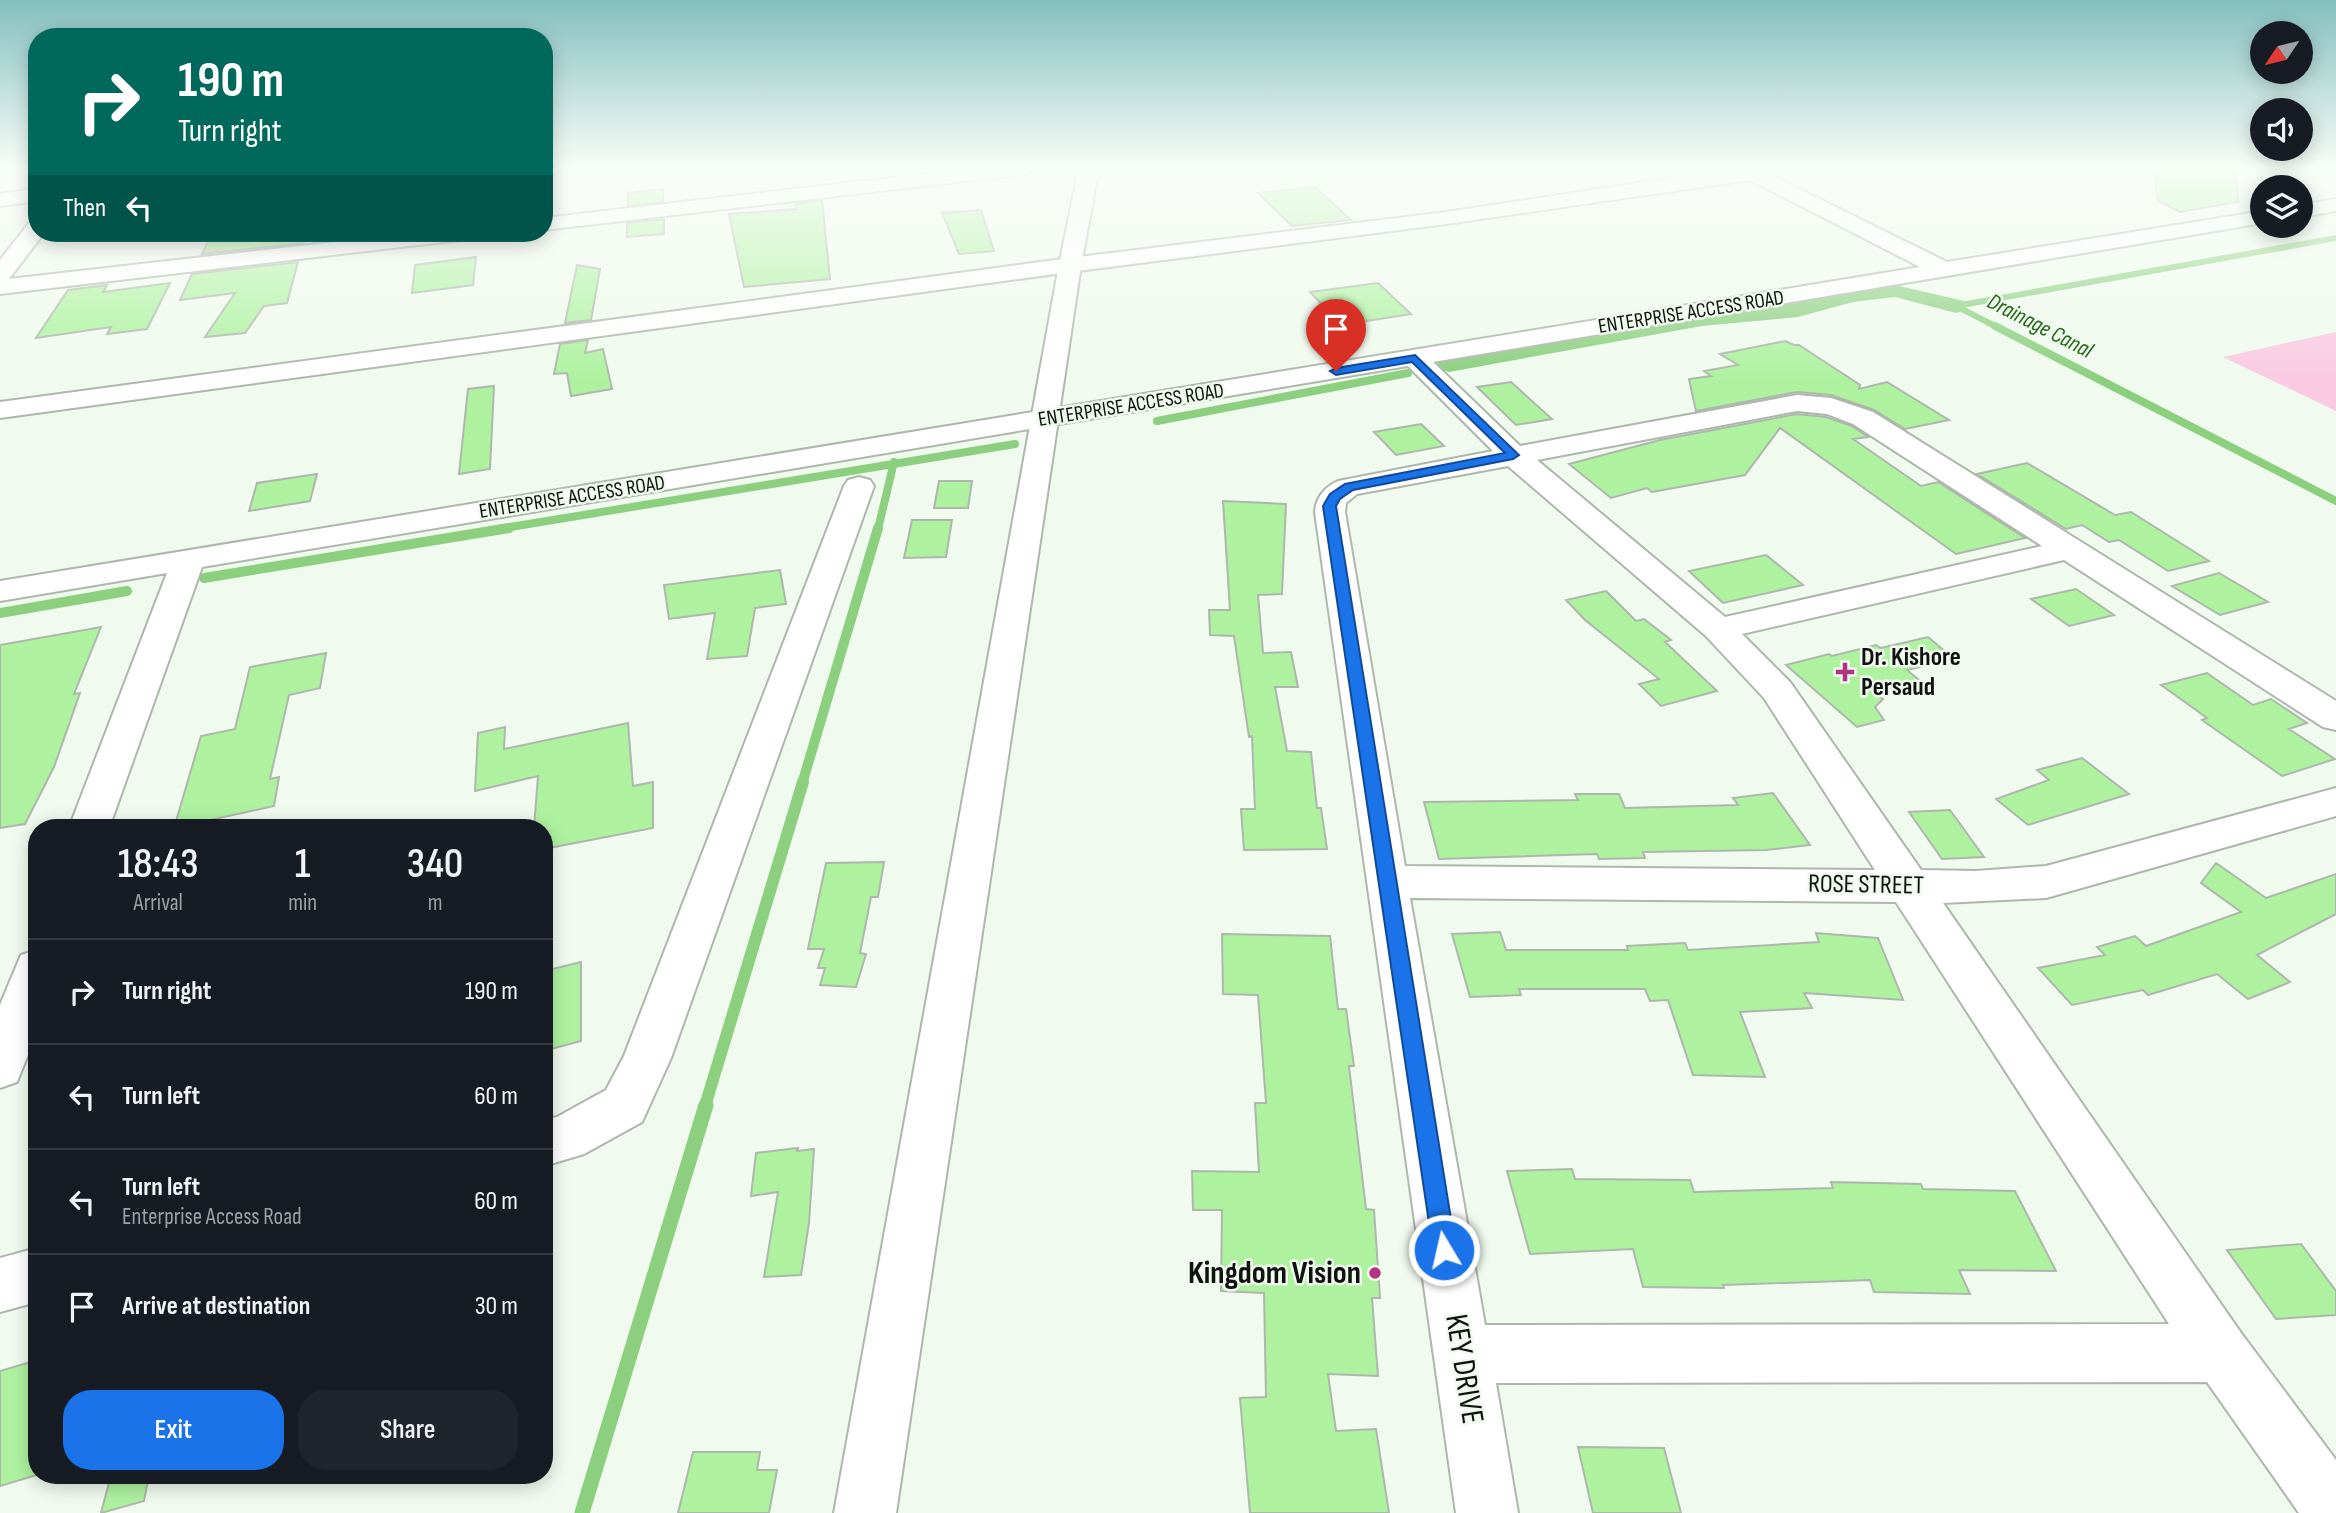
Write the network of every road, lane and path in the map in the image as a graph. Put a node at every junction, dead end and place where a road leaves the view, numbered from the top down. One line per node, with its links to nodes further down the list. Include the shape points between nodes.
1 (28, 239): 9 (street)
2 (1075, 239): 7 (street)
3 (1282, 239): 7 (street)
4 (1881, 239): 8 (street)
5 (2133, 239): 8 (street, ENTERPRISE ACCESS ROAD)
6 (391, 242): 10 (street)
7 (1070, 265): 12 (street); 13 (street)
8 (1944, 270): 11 (street, ENTERPRISE ACCESS ROAD)
9 (0, 275)
10 (0, 287)
11 (1415, 359): 13 (street, ENTERPRISE ACCESS ROAD); 14 (street)
12 (0, 410)
13 (1046, 418): 17 (street, ENTERPRISE ACCESS ROAD); 33 (street)
14 (1513, 455): 16 (street, via 1797,403 1823,404 1863,418); 19 (street); 23 (street, KEY DRIVE, via 1349,487 1331,501)
15 (859, 485): 27 (street, via 647,1058 624,1106)
16 (2069, 549): 19 (street); 20 (street)
17 (188, 561): 18 (street, ENTERPRISE ACCESS ROAD); 22 (street)
18 (0, 592)
19 (1718, 629): 24 (street, via 1777,690)
20 (2336, 718)
21 (2336, 802): 24 (street, ROSE STREET, via 2046,882)
22 (92, 819)
23 (1385, 882): 24 (street, ROSE STREET); 31 (street, KEY DRIVE)
24 (1910, 885): 30 (street)
25 (28, 992): 26 (street)
26 (0, 1067)
27 (553, 1141)
28 (28, 1277): 29 (street)
29 (0, 1285)
30 (2221, 1353): 31 (street); 32 (street)
31 (1461, 1354): 34 (street, KEY DRIVE)
32 (2336, 1512)
33 (865, 1513)
34 (1488, 1513)

